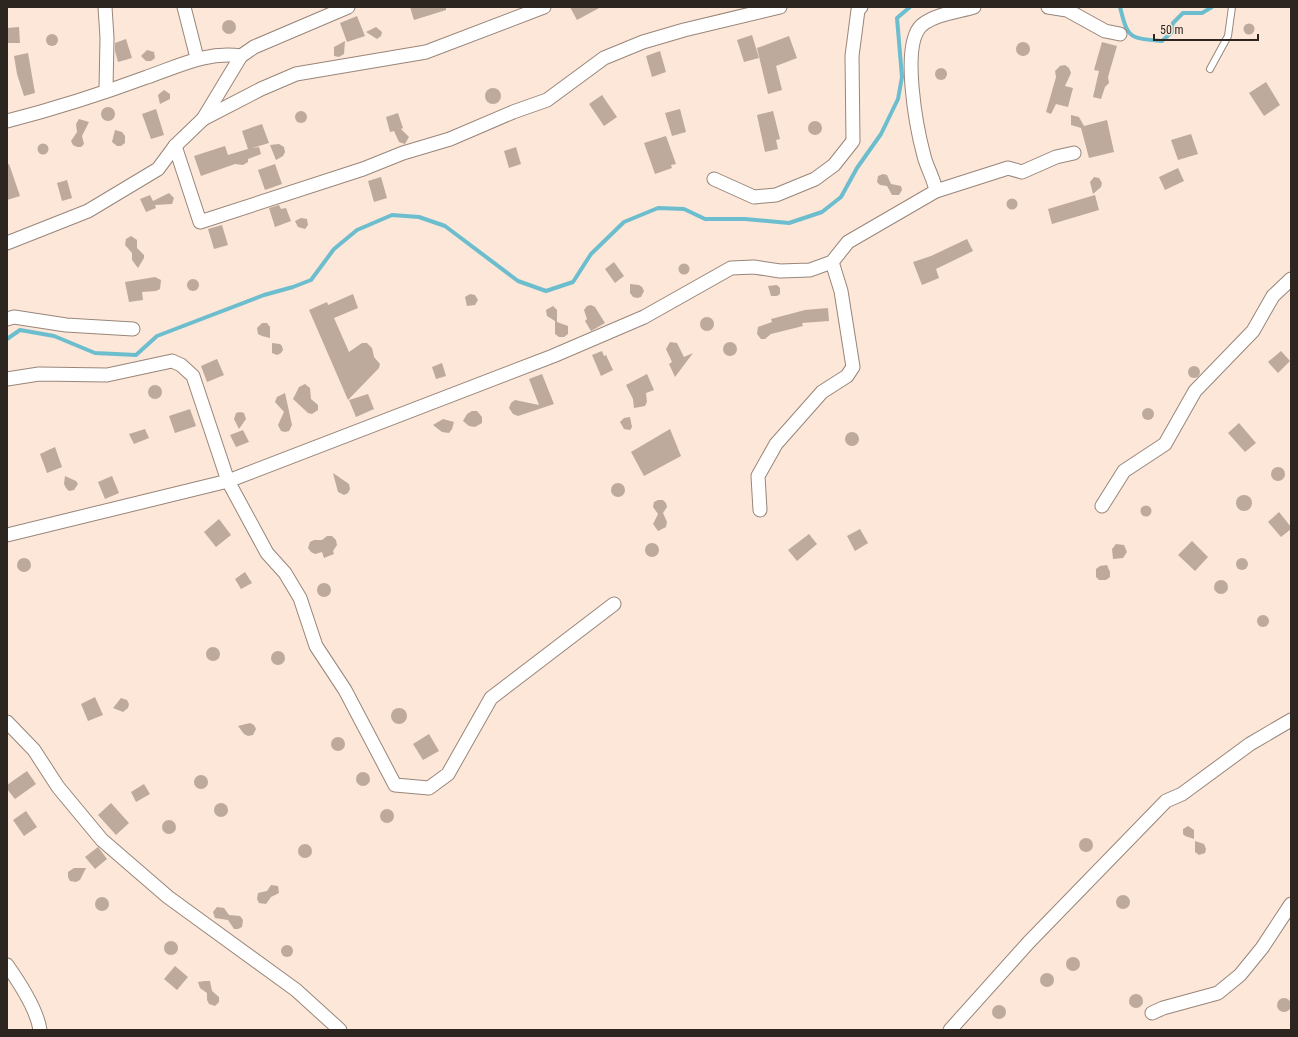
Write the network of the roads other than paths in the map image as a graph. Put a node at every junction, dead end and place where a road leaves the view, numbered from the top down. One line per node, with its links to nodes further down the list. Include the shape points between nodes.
1 (104, 7): 14 (street, via 107,38)
2 (184, 7): 12 (street)
3 (348, 7): 11 (street, via 254,46)
4 (544, 7): 15 (street, via 426,52 296,74)
5 (780, 7): 17 (street, via 643,42 604,58 547,100 450,139 200,222)
6 (861, 7): 19 (street, via 858,10 852,56 853,142 834,165 815,179 776,195 754,197)
7 (974, 7): 20 (street, via 932,18 921,26 913,39 911,59 914,108 925,158)
8 (1048, 7): 10 (street, via 1067,10 1105,31)
9 (1232, 7): 13 (lane, via 1228,36)
10 (1120, 34)
11 (241, 56): 12 (street, via 228,54); 15 (street)
12 (197, 58): 14 (street)
13 (1210, 69)
14 (106, 90): 16 (street, via 54,109)
15 (203, 119): 17 (street)
16 (7, 120)
17 (175, 146): 21 (street, via 158,169 88,211)
18 (1074, 153): 20 (street, via 1056,157 1022,172 1008,168)
19 (714, 179)
20 (936, 191): 22 (street, via 848,242)
21 (7, 243)
22 (832, 262): 27 (street, via 810,270 731,268 644,317 553,356); 29 (street, via 840,291 853,367 848,376 822,392 776,444 758,476)
23 (1291, 279): 28 (street, via 1273,296 1253,331 1195,391 1165,444 1124,471)
24 (7, 319): 25 (street, via 14,317 66,325)
25 (133, 329)
26 (7, 379): 27 (street, via 39,374 107,375 172,361 181,365 192,376)
27 (228, 481): 30 (street); 31 (street, via 267,554 285,573 300,598 316,646 345,690 395,785 429,788 448,774 491,698)
28 (1102, 506)
29 (760, 510)
30 (7, 535)
31 (614, 604)
32 (1291, 720): 39 (street, via 1250,744 1182,794 1166,801 1029,942)
33 (7, 722): 38 (street, via 34,750 58,787 102,840 168,897 296,990)
34 (1291, 904): 36 (street, via 1262,948 1240,975 1218,993)
35 (7, 965): 37 (street, via 26,995)
36 (1152, 1013)
37 (40, 1030)
38 (340, 1030)
39 (950, 1030)

